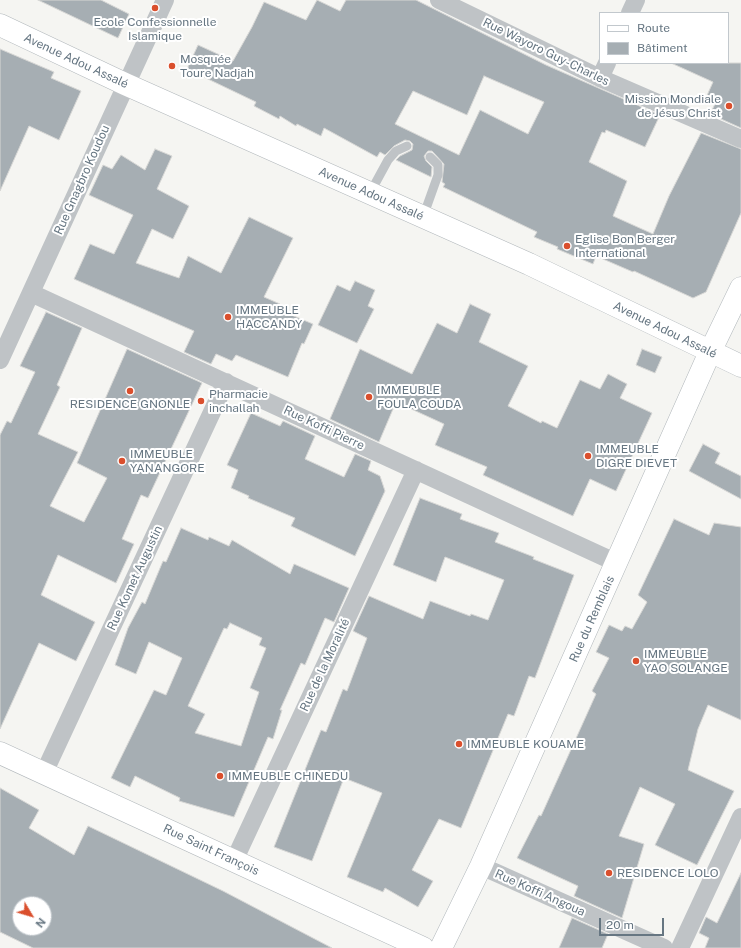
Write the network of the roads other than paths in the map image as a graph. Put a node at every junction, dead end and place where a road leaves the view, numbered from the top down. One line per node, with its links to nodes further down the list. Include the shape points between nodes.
1 (165, 0): 7 (street, Rue Gnagbro Koudou)
2 (439, 0): 6 (street, Rue Wayoro Guy-Charles)
3 (636, 0): 4 (street)
4 (630, 12)
5 (0, 25): 7 (street, Avenue Adou Assalé)
6 (603, 71): 8 (street, Rue Wayoro Guy-Charles)
7 (125, 84): 11 (street, Avenue Adou Assalé); 14 (street, Rue Gnagbro Koudou)
8 (741, 139)
9 (407, 146): 11 (lane, via 396,151 388,160)
10 (430, 157): 12 (lane, via 438,165 438,175)
11 (370, 193): 12 (street, Avenue Adou Assalé)
12 (423, 217): 15 (street, Avenue Adou Assalé, via 529,264)
13 (741, 288): 15 (street, Rue du Remblais)
14 (31, 293): 16 (street, Rue Gnagbro Koudou); 18 (street, Rue Koffi Pierre)
15 (710, 352): 17 (street, Avenue Adou Assalé); 20 (street, Rue du Remblais)
16 (0, 360)
17 (741, 366)
18 (226, 382): 19 (street, Rue Koffi Pierre); 22 (street, Rue Komet Augustin)
19 (416, 470): 20 (street, Rue Koffi Pierre); 24 (street, Rue de la Moralité)
20 (617, 563): 25 (street, Rue du Remblais)
21 (0, 753): 22 (street, Rue Saint François)
22 (44, 774): 24 (street, Rue Saint François)
23 (741, 817): 29 (street)
24 (234, 861): 26 (street, Rue Saint François)
25 (480, 866): 27 (street, Rue du Remblais); 28 (street, Rue Koffi Angoua)
26 (423, 948)
27 (441, 948)
28 (664, 948)
29 (680, 948)

